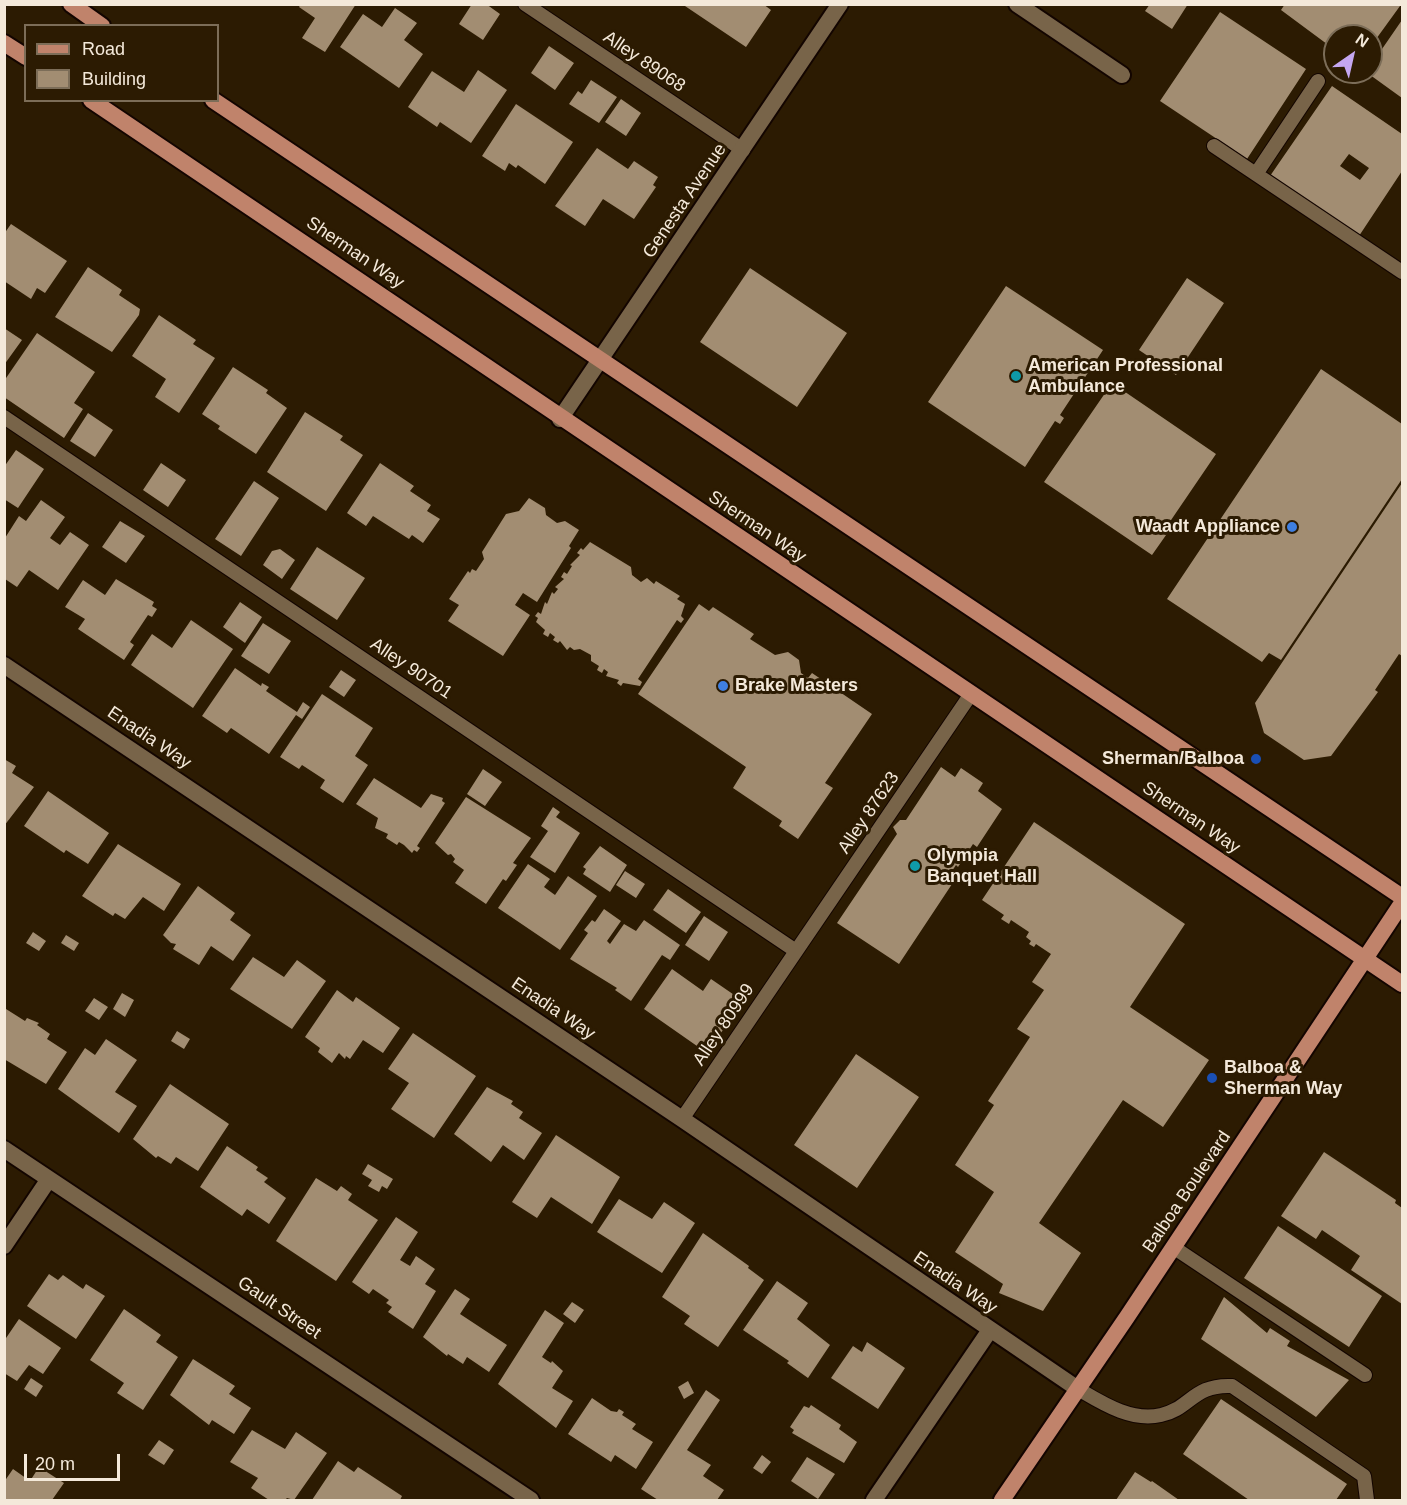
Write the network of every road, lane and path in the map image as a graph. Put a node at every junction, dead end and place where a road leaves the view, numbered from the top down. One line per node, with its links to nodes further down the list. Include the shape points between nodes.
1 (71, 4): 5 (main road)
2 (525, 4): 13 (lane, Alley 89068)
3 (840, 4): 13 (street, Genesta Avenue)
4 (1017, 4): 8 (street)
5 (99, 24)
6 (4, 43): 7 (main road)
7 (24, 56)
8 (1122, 75)
9 (1318, 81): 14 (lane)
10 (94, 102): 18 (main road, Sherman Way)
11 (216, 102): 16 (main road)
12 (1214, 146): 14 (lane)
13 (743, 150): 16 (street, Genesta Avenue)
14 (1256, 174): 15 (lane)
15 (1402, 272)
16 (600, 361): 18 (street, Genesta Avenue); 21 (main road)
17 (4, 417): 23 (lane, Alley 90701)
18 (560, 419): 20 (main road, Sherman Way)
19 (4, 665): 26 (street, Enadia Way)
20 (971, 694): 23 (lane, Alley 87623); 24 (main road, Sherman Way)
21 (1402, 897)
22 (1402, 903): 24 (main road, Balboa Boulevard)
23 (796, 951): 26 (lane, Alley 80999)
24 (1365, 959): 25 (main road, Sherman Way); 30 (main road, Balboa Boulevard)
25 (1402, 984)
26 (682, 1119): 31 (street, Enadia Way)
27 (4, 1149): 28 (street, Gault Street)
28 (49, 1179): 29 (street); 34 (street, Gault Street)
29 (4, 1246)
30 (1173, 1247): 32 (lane); 33 (main road, Balboa Boulevard)
31 (990, 1330): 33 (street, Enadia Way); 35 (street)
32 (1365, 1375)
33 (1078, 1389): 36 (main road, Balboa Boulevard); 37 (lane, via 1113,1409 1135,1415 1161,1415 1202,1389 1232,1386 1364,1476)
34 (531, 1500)
35 (874, 1500)
36 (1002, 1500)
37 (1367, 1500)

